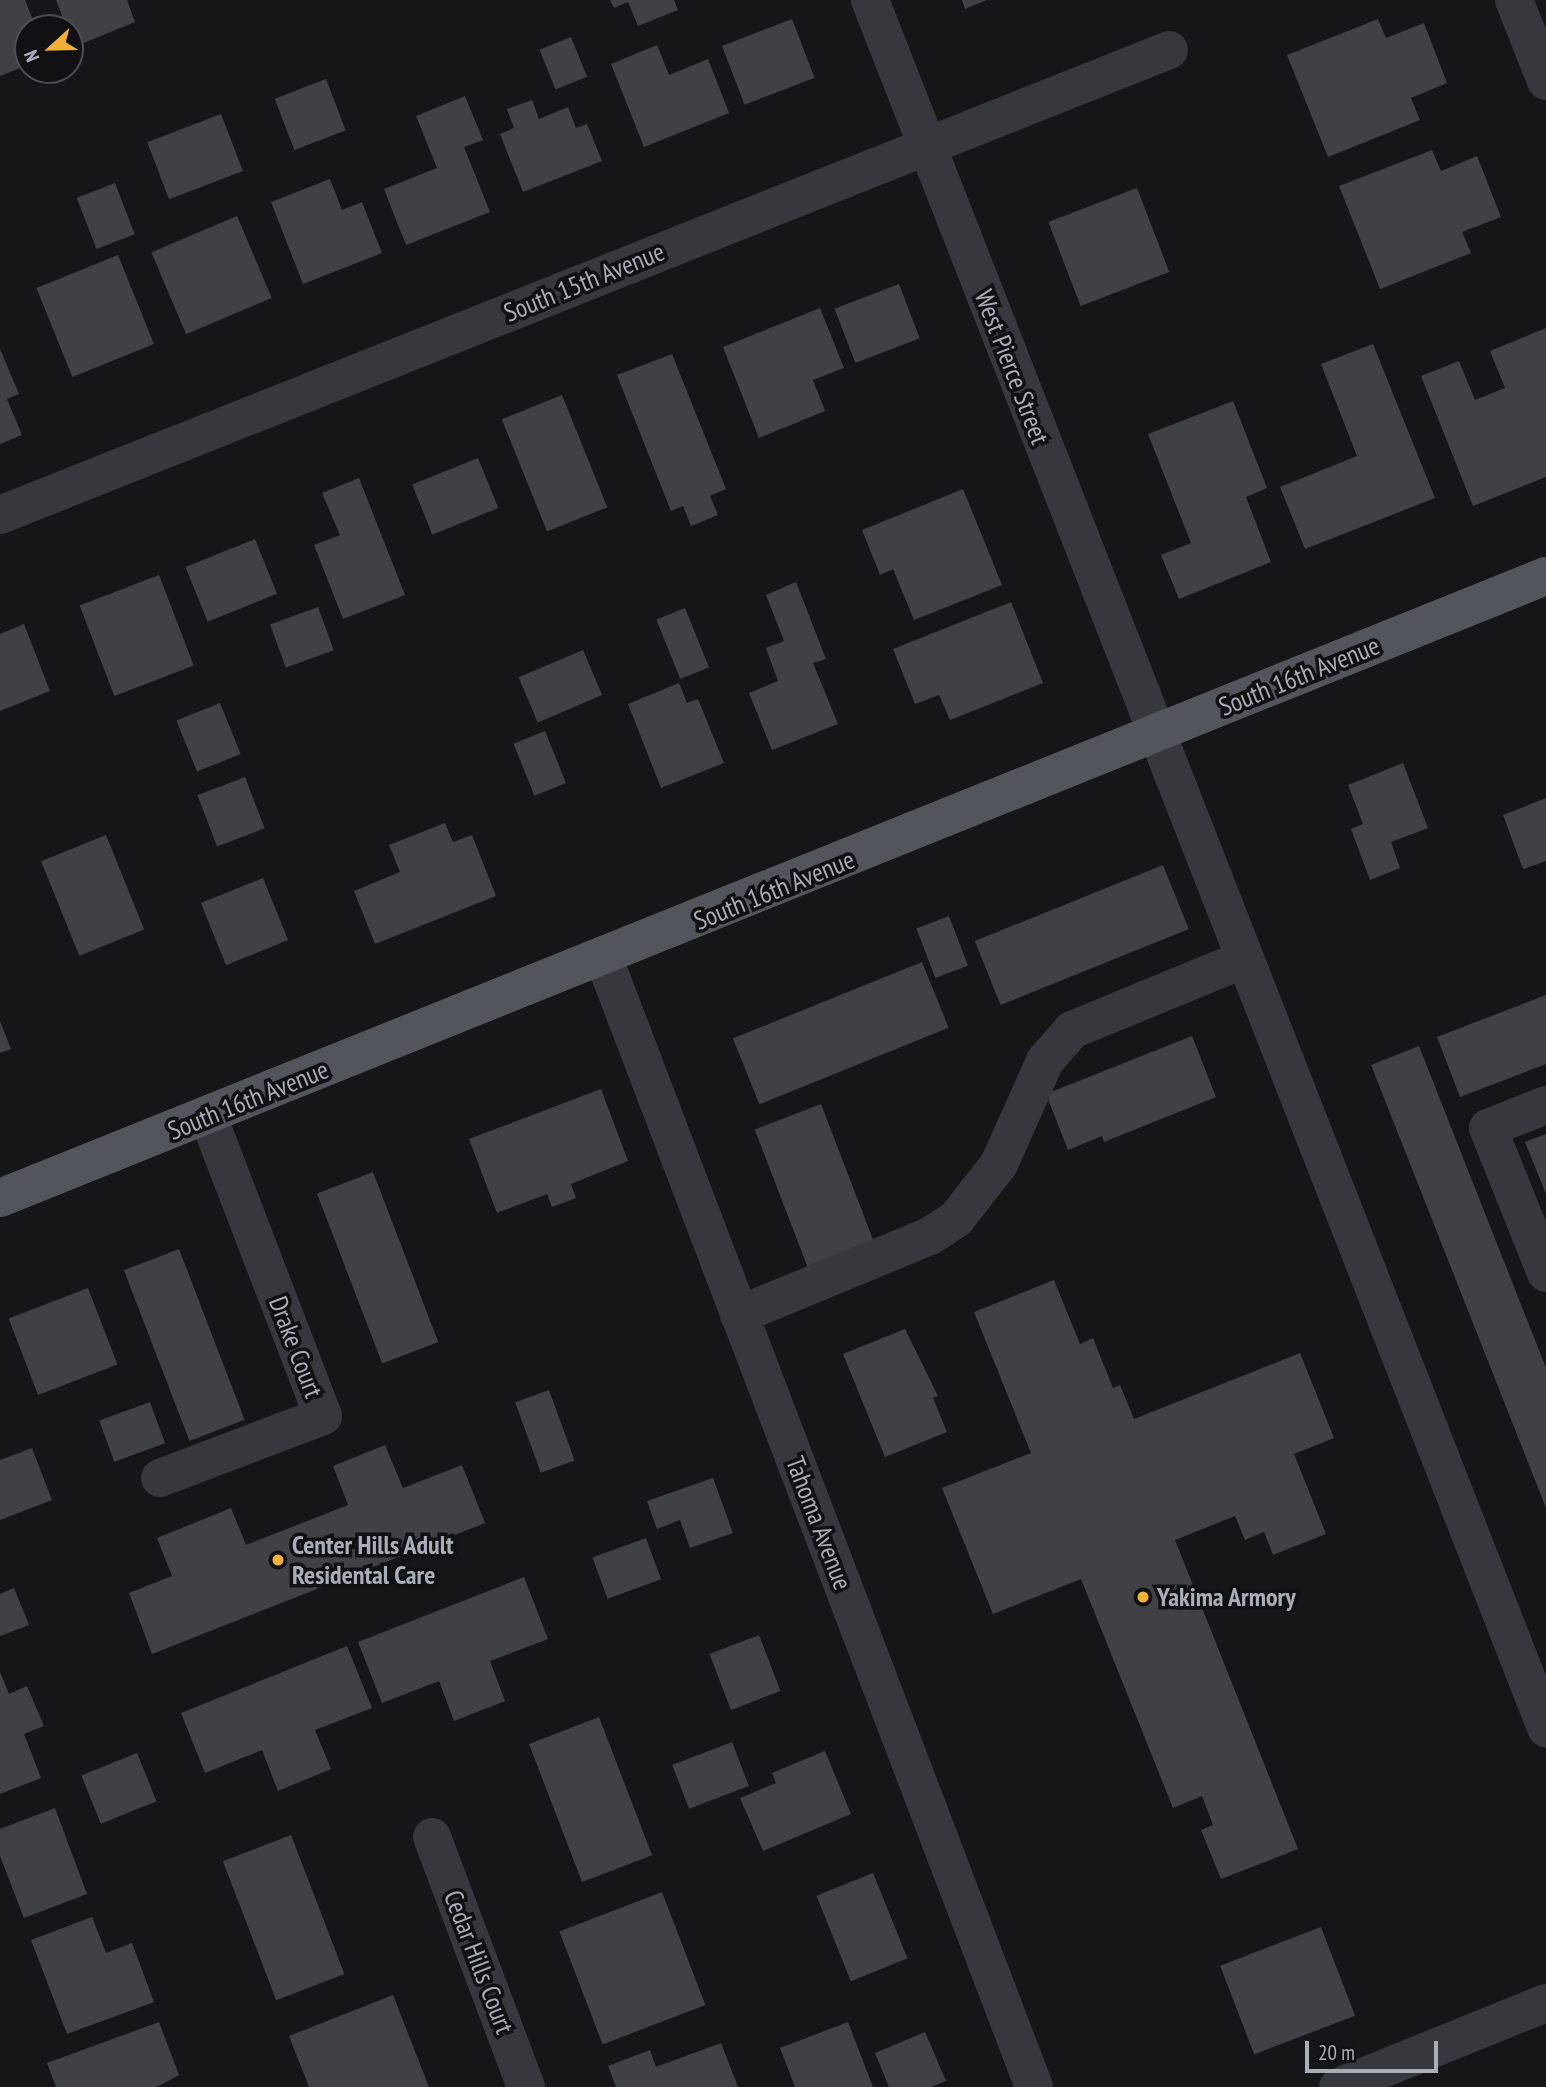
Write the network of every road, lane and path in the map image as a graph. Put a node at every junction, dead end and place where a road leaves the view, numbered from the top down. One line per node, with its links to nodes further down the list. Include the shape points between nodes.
1 (870, 0): 5 (street, West Pierce Street)
2 (1514, 0): 4 (street)
3 (1169, 50): 5 (street, South 15th Avenue)
4 (1546, 81)
5 (925, 146): 6 (street, South 15th Avenue); 8 (street, West Pierce Street)
6 (0, 515)
7 (1546, 576): 8 (main road, South 16th Avenue)
8 (1157, 734): 9 (main road, South 16th Avenue); 10 (street, West Pierce Street)
9 (604, 959): 12 (main road, South 16th Avenue); 15 (street, Tahoma Avenue)
10 (1244, 959): 15 (street, via 1072,1030 1045,1061 992,1175 956,1220 930,1236); 17 (street, West Pierce Street)
11 (1546, 1105): 14 (street, via 1488,1128)
12 (208, 1116): 13 (main road, South 16th Avenue); 16 (street, Drake Court, via 323,1416)
13 (0, 1198)
14 (1546, 1273)
15 (740, 1315): 21 (street, Tahoma Avenue)
16 (160, 1478)
17 (1546, 1728)
18 (432, 1837): 20 (street, Cedar Hills Court)
19 (1546, 2003): 22 (street)
20 (526, 2087)
21 (1034, 2087)
22 (1338, 2087)

